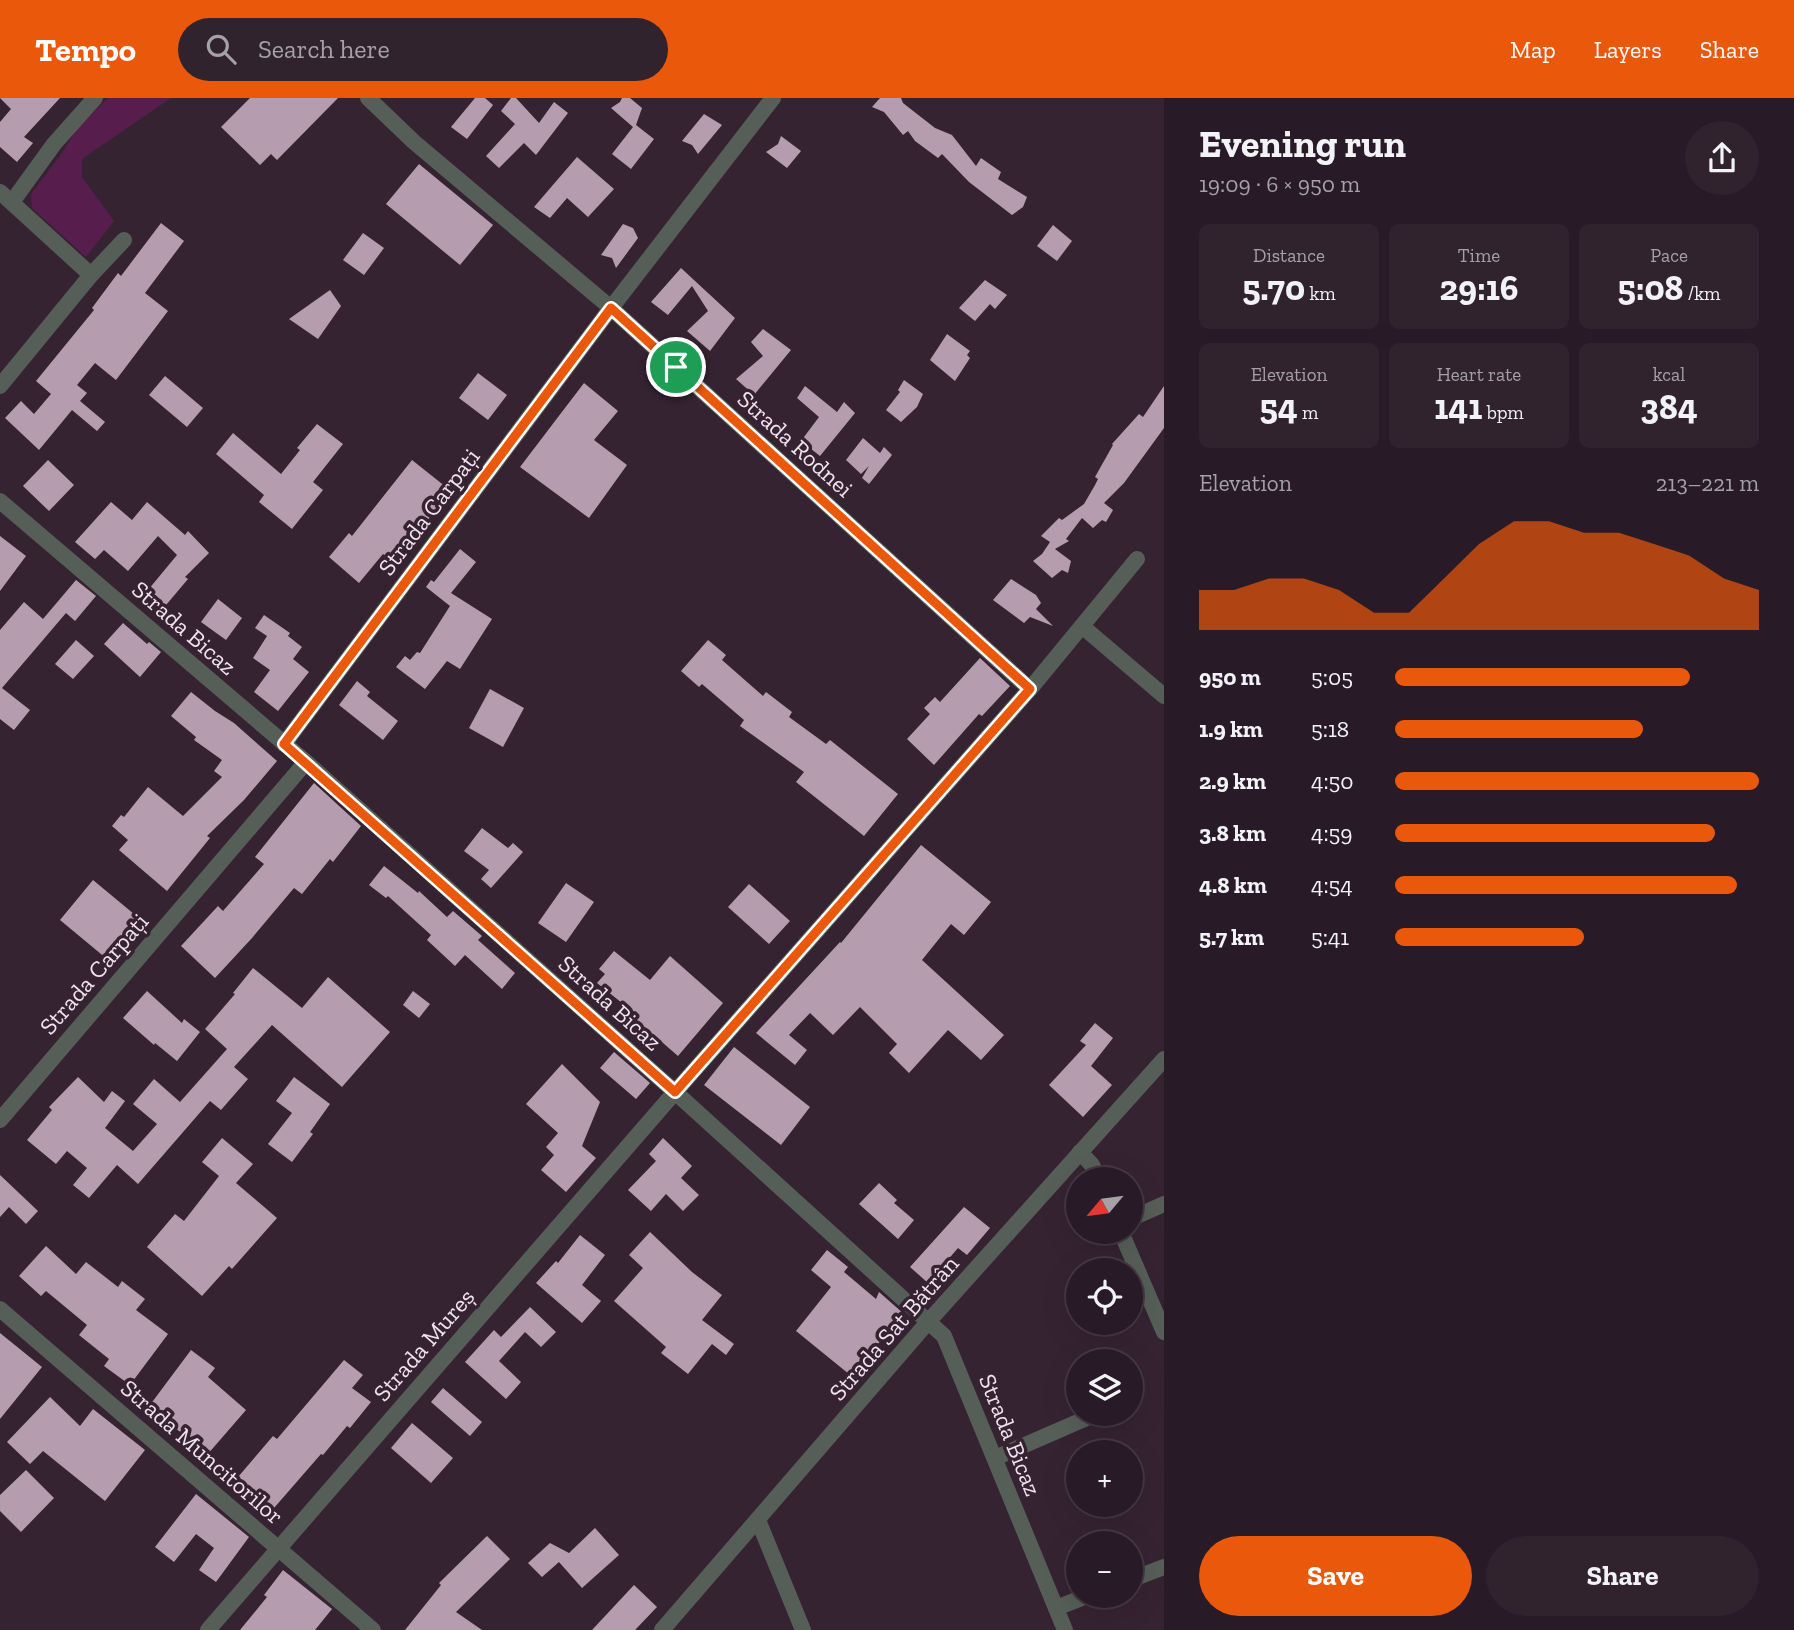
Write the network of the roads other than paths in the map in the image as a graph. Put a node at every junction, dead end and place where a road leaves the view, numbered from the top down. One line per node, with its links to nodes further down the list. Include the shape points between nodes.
1 (95, 98): 4 (street)
2 (368, 98): 7 (street, Strada Rodnei)
3 (773, 98): 7 (street, Strada Carpați)
4 (6, 197): 6 (street)
5 (124, 240): 6 (street)
6 (91, 275): 8 (street)
7 (611, 308): 12 (street, Strada Rodnei); 14 (street, Strada Carpați)
8 (0, 386)
9 (0, 501): 14 (street, Strada Bicaz)
10 (1138, 559): 11 (street, Strada Mureș)
11 (1083, 628): 12 (street, Strada Mureș); 13 (street)
12 (1030, 689): 17 (street, Strada Mureș)
13 (1164, 696)
14 (284, 744): 15 (street, Strada Bicaz)
15 (306, 762): 17 (street, Strada Bicaz); 18 (street, Strada Carpați)
16 (1164, 1059): 19 (street, Strada Sat Bătrân)
17 (675, 1092): 25 (street, Strada Bicaz); 30 (street, Strada Mureș)
18 (0, 1119)
19 (1080, 1152): 20 (street); 25 (street, Strada Sat Bătrân)
20 (1094, 1167)
21 (1164, 1204): 22 (street)
22 (1143, 1213)
23 (1126, 1244): 26 (street)
24 (0, 1309): 30 (street, Strada Muncitorilor)
25 (928, 1322): 28 (street, Strada Bicaz, via 944,1336); 29 (street, Strada Sat Bătrân)
26 (1164, 1332)
27 (1068, 1426): 28 (street)
28 (995, 1458): 34 (street, Strada Bicaz)
29 (758, 1520): 37 (street, Strada Sat Bătrân); 38 (street)
30 (278, 1547): 35 (street, Strada Mureș); 36 (street, Strada Muncitorilor)
31 (1164, 1567): 32 (street)
32 (1143, 1575)
33 (1066, 1604): 34 (street)
34 (1056, 1608): 39 (street, Strada Bicaz)
35 (208, 1630)
36 (373, 1630)
37 (662, 1630)
38 (803, 1630)
39 (1065, 1630)

